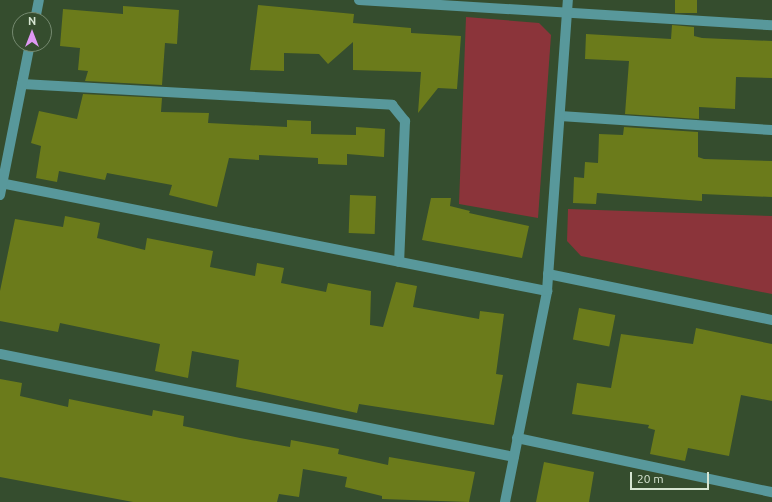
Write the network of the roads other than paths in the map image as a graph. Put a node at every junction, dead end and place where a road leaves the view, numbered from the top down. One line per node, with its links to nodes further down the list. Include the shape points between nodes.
1 (39, 0): 4 (street)
2 (359, 0): 5 (street)
3 (568, 0): 5 (street)
4 (37, 12)
5 (568, 12): 6 (street); 9 (street)
6 (772, 24)
7 (28, 52): 8 (street)
8 (22, 84): 11 (street); 13 (street, via 392,105 405,121)
9 (560, 116): 10 (street); 14 (street)
10 (772, 130)
11 (1, 183): 12 (street); 13 (street)
12 (0, 195)
13 (399, 262): 15 (street)
14 (548, 274): 15 (street); 16 (street)
15 (547, 290): 18 (street)
16 (772, 320)
17 (0, 354): 19 (street)
18 (517, 438): 19 (street); 20 (street)
19 (514, 457): 21 (street)
20 (772, 492)
21 (505, 502)

